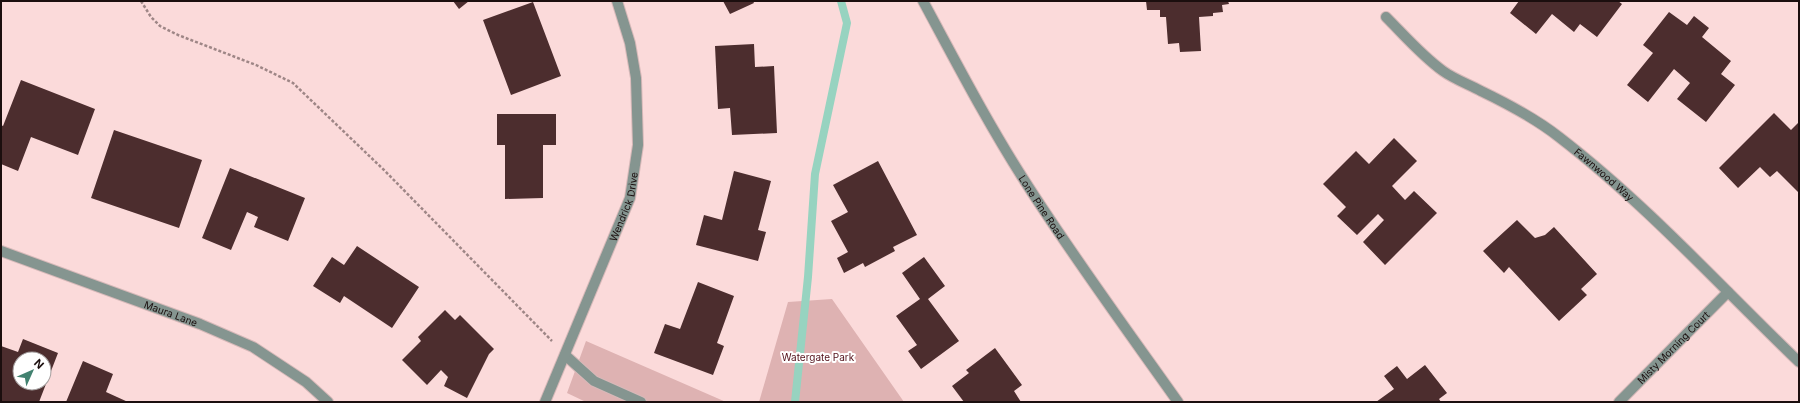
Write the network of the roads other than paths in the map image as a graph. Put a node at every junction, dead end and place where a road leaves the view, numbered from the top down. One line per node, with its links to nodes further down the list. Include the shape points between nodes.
1 (617, 1): 6 (street, Wendrick Drive, via 630,43 636,78 638,145 630,198)
2 (923, 1): 11 (street, Lone Pine Road, via 990,124 1026,183)
3 (1386, 17): 5 (street, Fawnwood Way, via 1418,50 1444,71 1513,107 1557,135 1604,173)
4 (1, 251): 8 (street, Maura Lane, via 200,324 253,347 306,382)
5 (1728, 292): 7 (street, Fawnwood Way); 12 (street, Misty Morning Court)
6 (565, 355): 9 (street, Wendrick Drive); 10 (street, via 594,381)
7 (1799, 362)
8 (328, 402)
9 (545, 402)
10 (641, 402)
11 (1178, 402)
12 (1619, 402)

